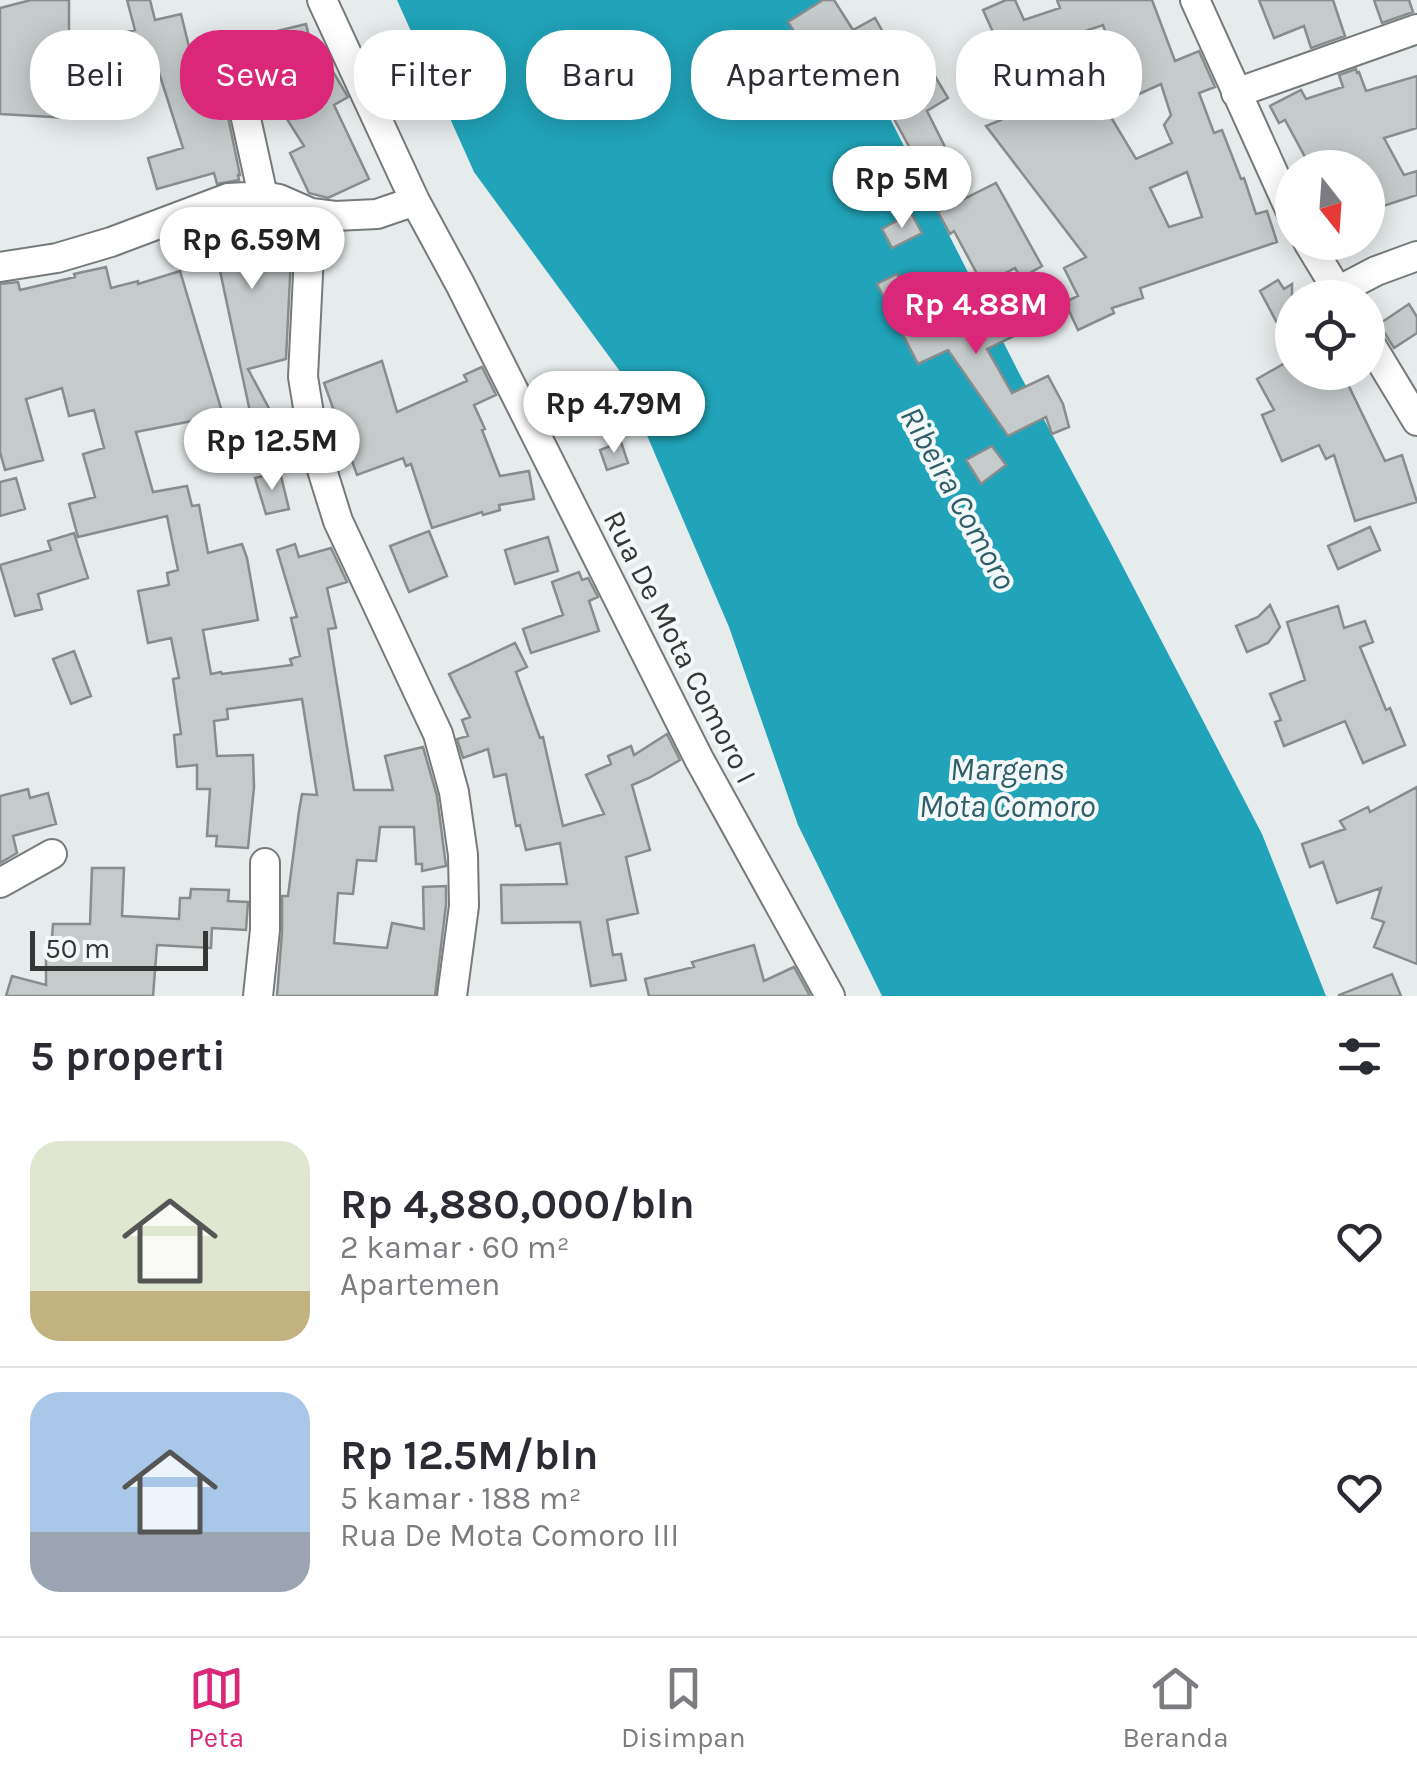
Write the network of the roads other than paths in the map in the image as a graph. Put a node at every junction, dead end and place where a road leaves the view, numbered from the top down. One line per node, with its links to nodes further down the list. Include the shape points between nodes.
1 (322, 0): 8 (street, Rua De Mota Comoro I)
2 (1195, 0): 4 (street)
3 (1417, 28): 4 (street)
4 (1236, 93): 6 (street)
5 (247, 120): 7 (street)
6 (1275, 177)
7 (263, 196): 9 (street); 11 (street, via 228,198 111,242)
8 (415, 201): 9 (street, via 378,214); 20 (street, Rua De Mota Comoro I, via 699,759)
9 (311, 213): 19 (street, via 303,376 314,444 338,521 438,734 454,792 464,906)
10 (1417, 256): 12 (street)
11 (0, 267)
12 (1362, 280)
13 (1385, 368): 14 (street)
14 (1417, 421)
15 (52, 854): 17 (street)
16 (265, 863): 18 (street)
17 (0, 883)
18 (258, 996)
19 (452, 996)
20 (830, 996)

